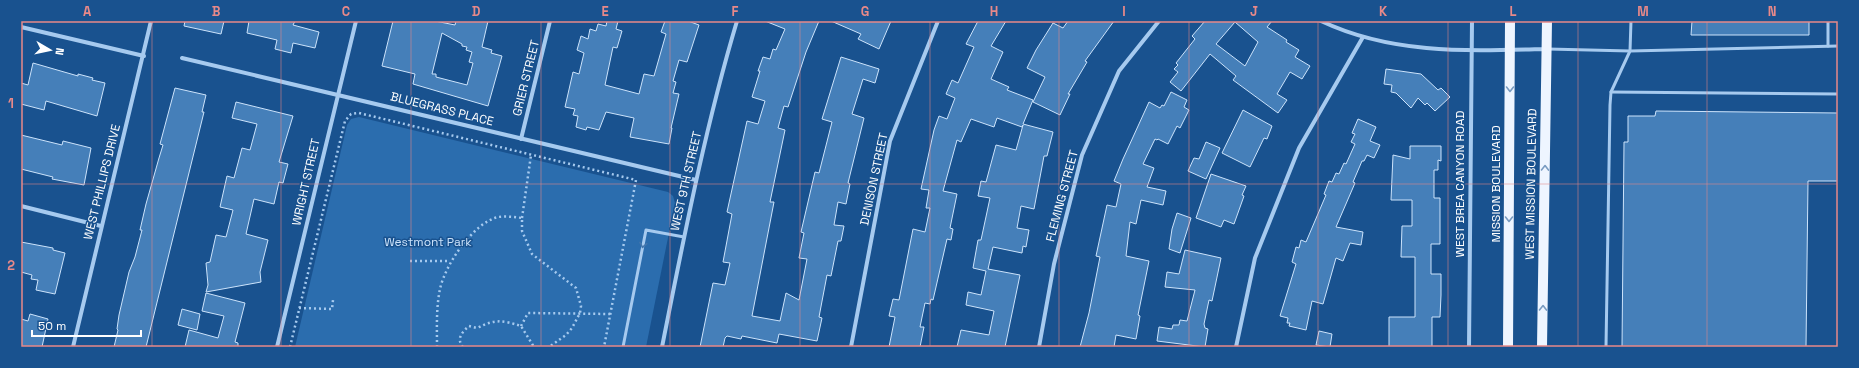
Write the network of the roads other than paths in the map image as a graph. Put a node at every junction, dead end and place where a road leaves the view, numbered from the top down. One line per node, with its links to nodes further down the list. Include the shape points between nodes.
1 (151, 21): 21 (street, WEST PHILLIPS DRIVE)
2 (356, 21): 24 (street, WRIGHT STREET)
3 (550, 21): 26 (street, GRIER STREET)
4 (737, 21): 27 (street, WEST 9TH STREET)
5 (938, 21): 35 (street, DENISON STREET, via 890,141)
6 (1159, 21): 36 (street, FLEMING STREET, via 1119,71 1082,156 1054,264)
7 (1321, 21): 14 (street)
8 (1472, 21): 19 (street, WEST BREA CANYON ROAD)
9 (1510, 21): 18 (main road, MISSION BOULEVARD)
10 (1547, 21): 17 (main road, WEST MISSION BOULEVARD)
11 (1632, 21): 20 (lane)
12 (1828, 21): 15 (lane)
13 (21, 27): 21 (street)
14 (1363, 38): 19 (street, via 1437,50); 37 (street, via 1299,148 1255,258)
15 (1828, 46): 16 (lane); 20 (lane)
16 (1838, 46)
17 (1546, 49): 18 (street); 20 (lane); 40 (main road, WEST MISSION BOULEVARD, one-way to 17)
18 (1510, 50): 19 (street); 39 (main road, MISSION BOULEVARD, one-way to 39)
19 (1471, 51): 38 (street, WEST BREA CANYON ROAD)
20 (1630, 51): 23 (lane)
21 (144, 56): 29 (street, WEST PHILLIPS DRIVE)
22 (182, 58): 24 (street, BLUEGRASS PLACE)
23 (1612, 92): 25 (lane); 41 (lane)
24 (338, 94): 26 (street, BLUEGRASS PLACE); 32 (street, WRIGHT STREET)
25 (1838, 94)
26 (521, 139): 27 (street, BLUEGRASS PLACE)
27 (696, 180): 30 (street, WEST 9TH STREET)
28 (21, 206): 29 (street)
29 (101, 226): 31 (street, WEST PHILLIPS DRIVE)
30 (684, 237): 33 (lane, one-way to 33, via 646,230); 34 (street, WEST 9TH STREET)
31 (73, 347)
32 (277, 347)
33 (623, 347)
34 (662, 347)
35 (851, 347)
36 (1039, 347)
37 (1236, 347)
38 (1469, 347)
39 (1508, 347)
40 (1542, 347)
41 (1606, 347)

